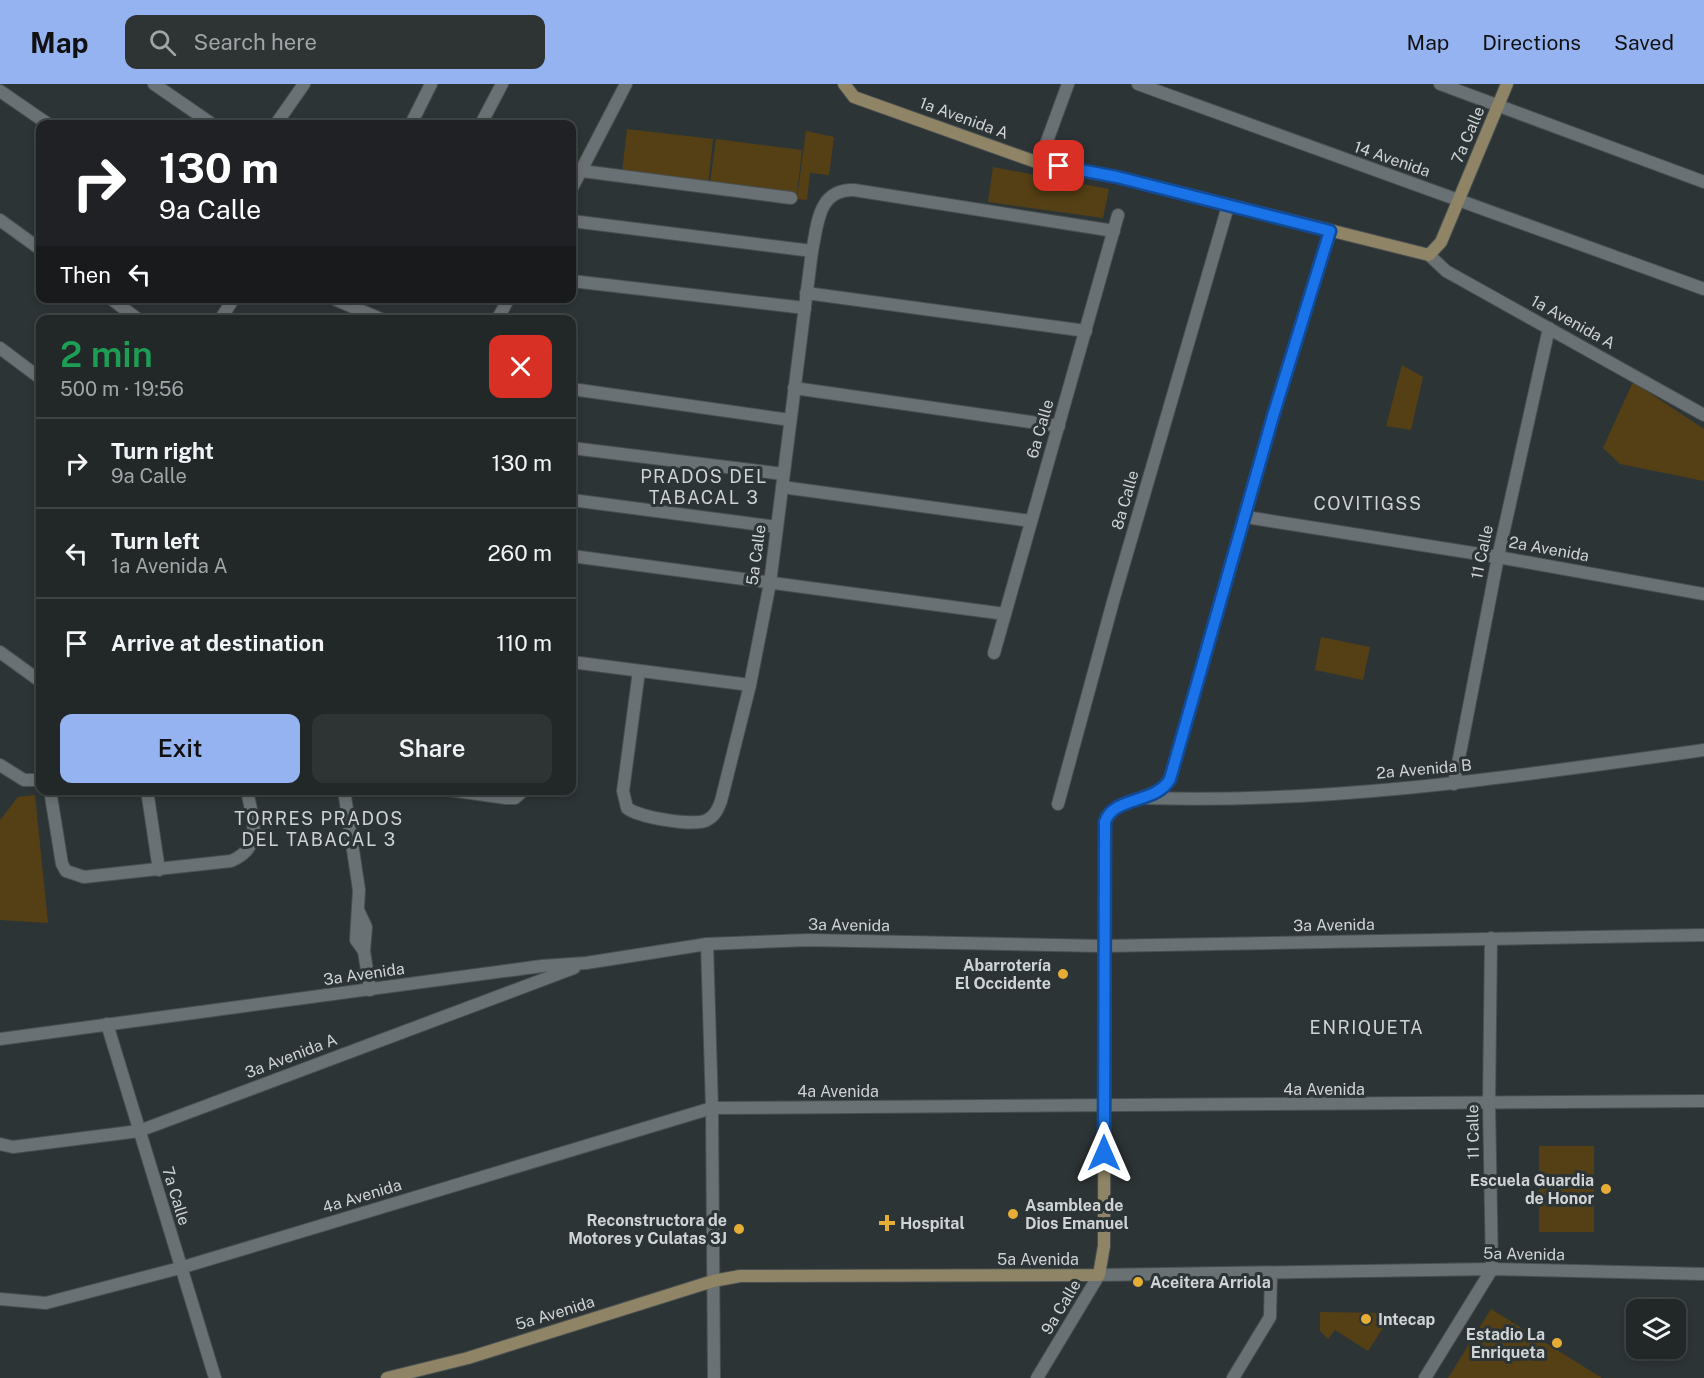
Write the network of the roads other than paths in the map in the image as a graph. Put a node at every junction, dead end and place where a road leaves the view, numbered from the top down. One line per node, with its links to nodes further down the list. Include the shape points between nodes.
1 (154, 84): 14 (street)
2 (304, 84): 15 (street)
3 (431, 84): 16 (street)
4 (502, 84): 17 (street)
5 (626, 84): 19 (street)
6 (844, 84): 18 (main road, 1a Avenida A, via 854,97)
7 (1068, 84): 18 (street)
8 (1138, 84): 23 (street, 14 Avenida)
9 (1440, 84): 12 (street)
10 (1507, 84): 12 (main road, 7a Calle)
11 (0, 91): 13 (street)
12 (1498, 105): 21 (street); 23 (main road, 7a Calle)
13 (42, 120)
14 (206, 120)
15 (279, 120)
16 (413, 120)
17 (483, 120)
18 (1039, 163): 24 (main road, 1a Avenida A, via 1117,177)
19 (582, 171): 20 (street); 22 (street)
20 (576, 181)
21 (1704, 182)
22 (791, 198)
23 (1459, 199): 32 (main road, via 1441,242); 34 (street, 14 Avenida)
24 (1228, 206): 29 (main road, 1a Avenida A); 79 (street, 8a Calle)
25 (1118, 215): 28 (street, 6a Calle)
26 (0, 220): 30 (street)
27 (576, 222): 31 (street)
28 (1114, 231): 31 (street, 5a Calle, via 854,190 835,192 826,199); 42 (street, 6a Calle)
29 (1330, 231): 32 (main road, 1a Avenida A); 54 (main road, 9a Calle)
30 (36, 246)
31 (812, 251): 35 (street, 5a Calle)
32 (1429, 255): 41 (street, 1a Avenida A, via 1446,271)
33 (576, 281): 38 (street)
34 (1704, 289)
35 (806, 293): 38 (street, 5a Calle); 42 (street)
36 (117, 303): 39 (street)
37 (344, 303): 40 (street)
38 (804, 308): 45 (street, 5a Calle)
39 (133, 315)
40 (371, 315)
41 (1549, 328): 47 (street, 1a Avenida A); 58 (street, 11 Calle)
42 (1086, 331): 49 (street, 6a Calle)
43 (0, 348): 44 (street)
44 (36, 375)
45 (794, 388): 48 (street, 5a Calle); 49 (street)
46 (576, 390): 48 (street)
47 (1704, 415)
48 (790, 420): 51 (street, 5a Calle)
49 (1059, 426): 55 (street, 6a Calle)
50 (576, 448): 51 (street)
51 (783, 474): 52 (street, 5a Calle)
52 (782, 488): 55 (street); 56 (street, 5a Calle)
53 (576, 501): 56 (street)
54 (1246, 517): 58 (street, 2a Avenida); 78 (main road, 9a Calle, via 1174,767 1164,787)
55 (1031, 521): 61 (street, 6a Calle)
56 (777, 527): 59 (street, 5a Calle)
57 (576, 557): 59 (street)
58 (1498, 557): 60 (street, 2a Avenida); 71 (street, 11 Calle)
59 (770, 583): 61 (street); 67 (street, 5a Calle)
60 (1704, 594)
61 (1005, 614): 63 (street, 6a Calle)
62 (0, 652): 66 (street)
63 (994, 653)
64 (576, 663): 65 (street)
65 (639, 671): 67 (street); 67 (street, 5a Calle, via 623,791 627,808 641,815 696,823 712,816 721,801)
66 (36, 682)
67 (750, 685)
68 (1704, 750): 71 (street, 2a Avenida B)
69 (0, 765): 70 (street, via 24,780)
70 (36, 780)
71 (1454, 784): 78 (street, 2a Avenida B, via 1267,798)
72 (51, 795): 80 (street, via 66,871 84,877)
73 (148, 795): 80 (street)
74 (248, 795): 80 (street, via 254,836 244,856)
75 (345, 795): 86 (street, via 359,912 366,927 363,949)
76 (485, 795): 77 (street)
77 (518, 795)
78 (1146, 798): 84 (main road, 9a Calle, via 1113,810 1106,819)
79 (1058, 804)
80 (159, 870)
81 (1704, 935): 82 (street, 3a Avenida)
82 (1491, 938): 84 (street, 3a Avenida); 90 (street, 11 Calle)
83 (707, 944): 84 (street, 3a Avenida, via 809,940); 85 (street, 3a Avenida); 92 (street)
84 (1103, 946): 91 (main road, 9a Calle)
85 (586, 963): 86 (street, 3a Avenida); 93 (street, 3a Avenida A)
86 (370, 990): 87 (street, 3a Avenida)
87 (107, 1024): 88 (street, 3a Avenida); 93 (street, 7a Calle)
88 (0, 1039)
89 (1704, 1101): 90 (street, 4a Avenida)
90 (1489, 1104): 91 (street, 4a Avenida); 96 (street, 11 Calle)
91 (1105, 1107): 92 (street, 4a Avenida); 99 (main road, 9a Calle, via 1104,1246)
92 (712, 1108): 95 (street, 4a Avenida); 100 (street)
93 (139, 1131): 94 (street, 3a Avenida A, via 14,1147); 95 (street, 7a Calle)
94 (0, 1144)
95 (180, 1268): 101 (street, 4a Avenida, via 46,1303); 103 (street, 7a Calle)
96 (1492, 1269): 97 (street, 5a Avenida); 98 (street, 5a Avenida); 108 (street)
97 (1271, 1273): 99 (street, 5a Avenida); 107 (street, via 1270,1317)
98 (1704, 1274)
99 (1099, 1275): 100 (main road, 5a Avenida, via 740,1276); 106 (street, 9a Calle)
100 (713, 1281): 102 (main road, 5a Avenida); 105 (street)
101 (0, 1299)
102 (431, 1373): 104 (main road, 5a Avenida)
103 (215, 1378)
104 (387, 1378)
105 (714, 1378)
106 (1037, 1378)
107 (1233, 1378)
108 (1425, 1378)

